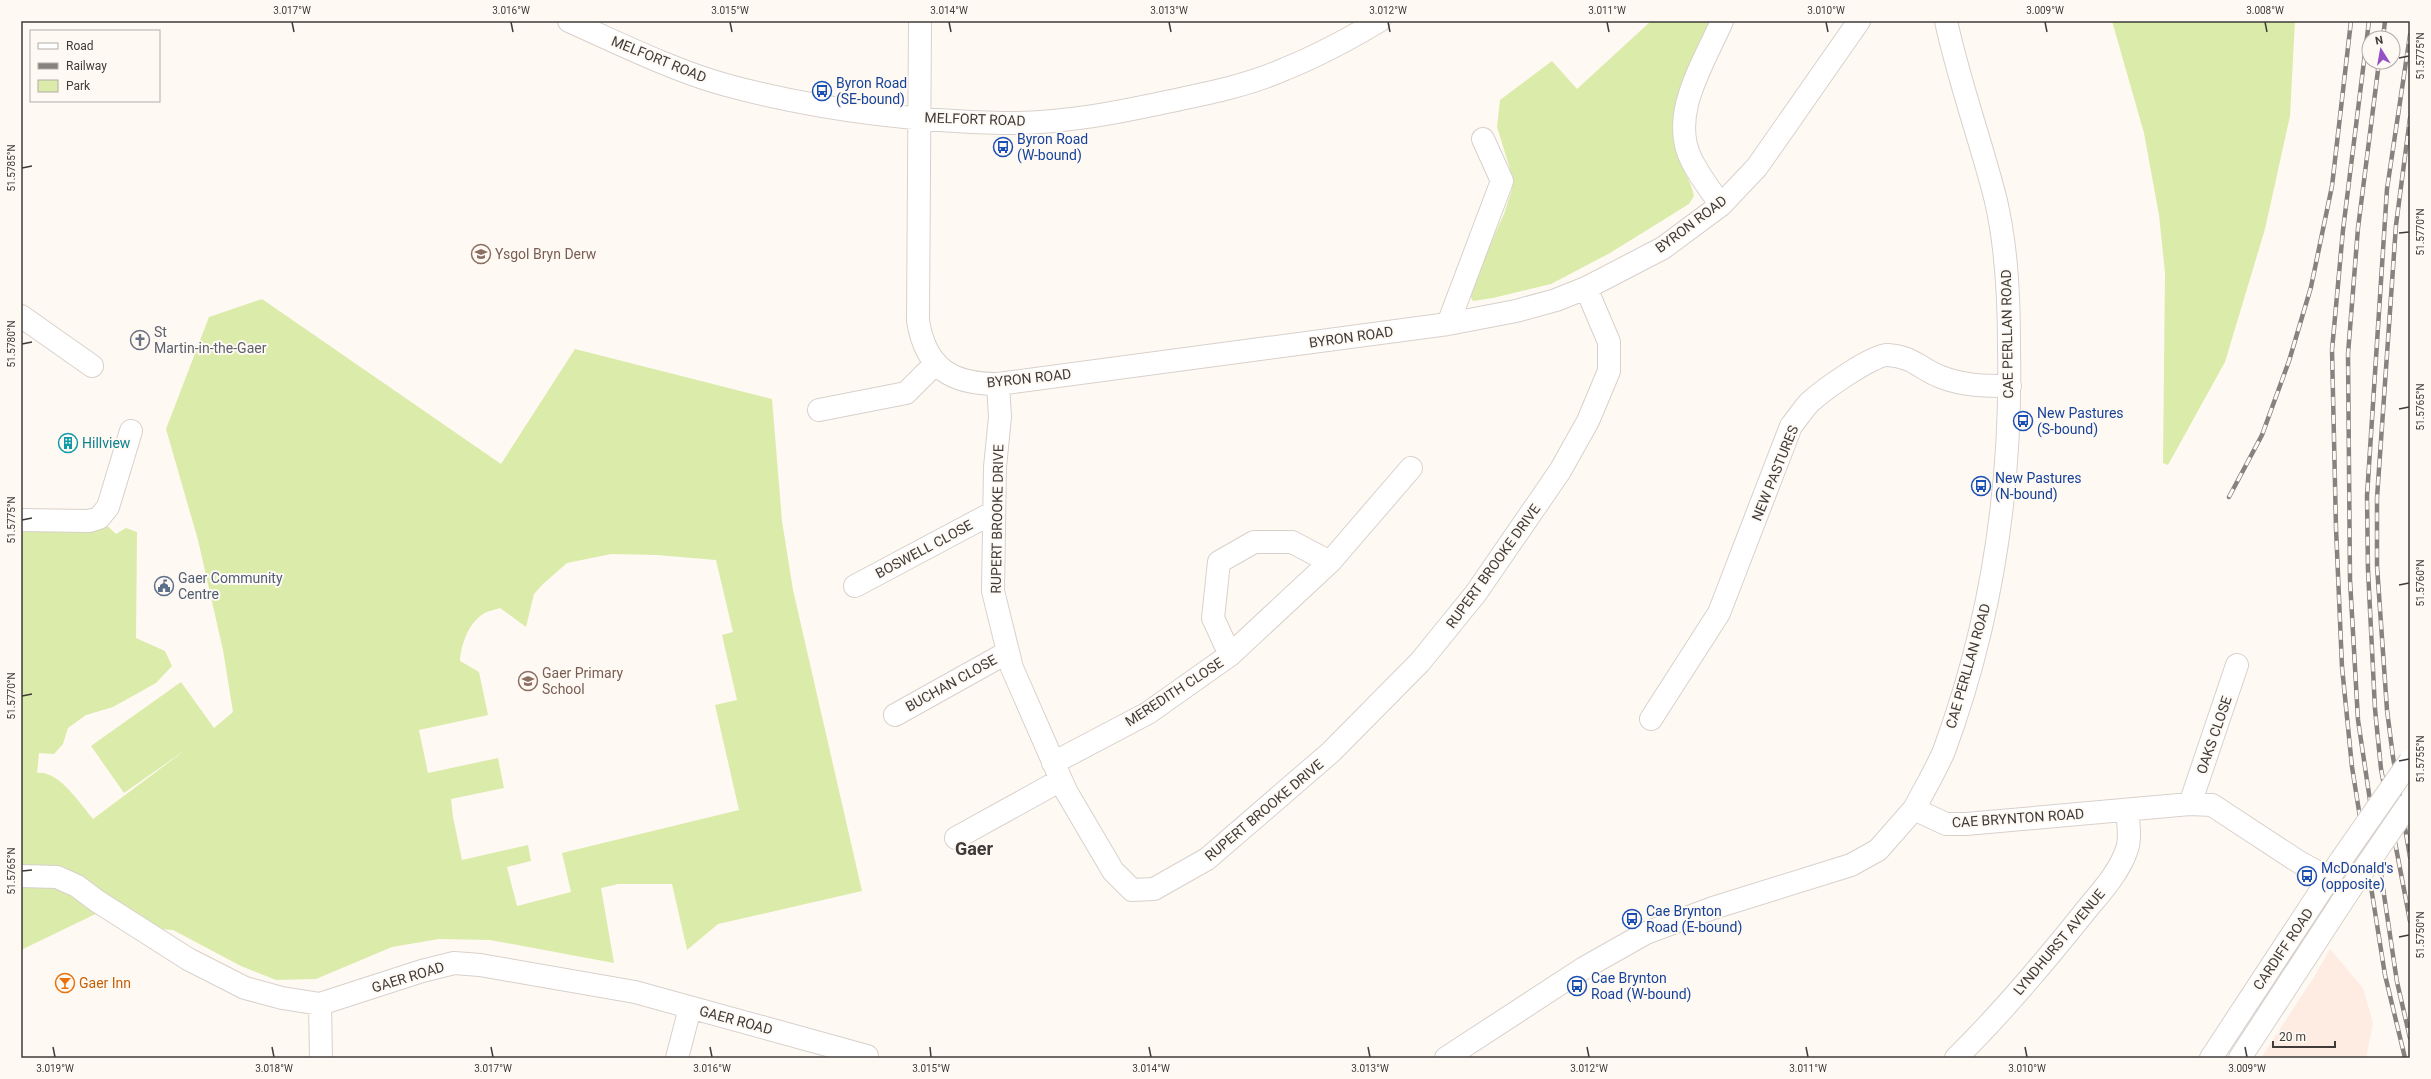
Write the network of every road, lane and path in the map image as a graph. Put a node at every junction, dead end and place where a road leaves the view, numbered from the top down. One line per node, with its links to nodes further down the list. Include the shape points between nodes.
1 (569, 21): 7 (street, MELFORT ROAD, via 637,51 724,84 813,106)
2 (920, 21): 7 (street, BYRON ROAD)
3 (1379, 21): 7 (street, MELFORT ROAD, via 1284,70 1194,96 1134,109 1004,123)
4 (1722, 21): 9 (street, via 1688,100 1683,133 1692,161)
5 (1859, 21): 9 (street, BYRON ROAD, via 1757,167)
6 (1946, 21): 16 (street, CAE PERLLAN ROAD, via 1956,67 1996,202 2008,279)
7 (919, 117): 13 (street, BYRON ROAD, via 918,321 926,349)
8 (1483, 139): 12 (street, via 1502,181)
9 (1721, 205): 10 (street, BYRON ROAD, via 1663,248)
10 (1586, 288): 12 (street, BYRON ROAD, via 1516,311); 30 (street, RUPERT BROOKE DRIVE, via 1609,342 1609,371 1588,421 1560,471 1472,599 1420,662 1331,752 1207,859 1154,889 1132,890 1113,871)
11 (21, 316): 14 (street)
12 (1448, 324): 15 (street, BYRON ROAD)
13 (936, 363): 15 (street, BYRON ROAD, via 960,380 976,384); 17 (street, via 906,394)
14 (92, 366)
15 (998, 384): 20 (street, RUPERT BROOKE DRIVE, via 1000,417)
16 (2010, 386): 28 (street, NEW PASTURES, via 1965,385 1939,377 1912,360 1886,355 1868,362 1844,377 1810,403 1791,426 1719,612); 33 (street, CAE PERLLAN ROAD, via 2005,486 1994,567 1979,638 1943,752)
17 (819, 410)
18 (131, 431): 21 (street, via 108,508 98,518 89,521)
19 (1411, 468): 22 (street, MEREDITH CLOSE)
20 (994, 512): 23 (street, BOSWELL CLOSE); 24 (street, RUPERT BROOKE DRIVE, via 993,591)
21 (21, 520)
22 (1330, 562): 25 (street, MEREDITH CLOSE); 25 (street, MEREDITH CLOSE, via 1292,542 1254,542 1219,562 1213,618)
23 (855, 586)
24 (1008, 652): 27 (street, BUCHAN CLOSE); 30 (street, RUPERT BROOKE DRIVE, via 1012,668)
25 (1230, 655): 30 (street, MEREDITH CLOSE, via 1148,713)
26 (2237, 665): 32 (street, OAKS CLOSE)
27 (895, 715)
28 (1651, 719)
29 (2410, 760): 37 (street, CARDIFF ROAD, bridge)
30 (1057, 772): 35 (street, MEREDITH CLOSE)
31 (2410, 802): 46 (street, CARDIFF ROAD, bridge)
32 (2190, 804): 34 (street, CAE BRYNTON ROAD); 37 (street, CAE BRYNTON ROAD, via 2212,805 2299,862)
33 (1914, 809): 34 (street, CAE BRYNTON ROAD, via 1946,824); 43 (street, via 1878,850 1851,865 1713,908 1646,933 1584,968)
34 (2127, 810): 44 (street, LYNDHURST AVENUE, via 2127,849 2111,880 2059,944)
35 (956, 838)
36 (21, 876): 38 (street, GAER ROAD, via 57,877 77,886 188,959 246,988 282,998)
37 (2330, 879): 45 (street, CARDIFF ROAD)
38 (320, 1004): 39 (street, GAER ROAD, via 454,963 480,965 635,992); 41 (street)
39 (690, 1008): 40 (street, GAER ROAD); 42 (street)
40 (867, 1056)
41 (321, 1058)
42 (677, 1058)
43 (1446, 1058)
44 (1956, 1058)
45 (2211, 1058)
46 (2240, 1058)

